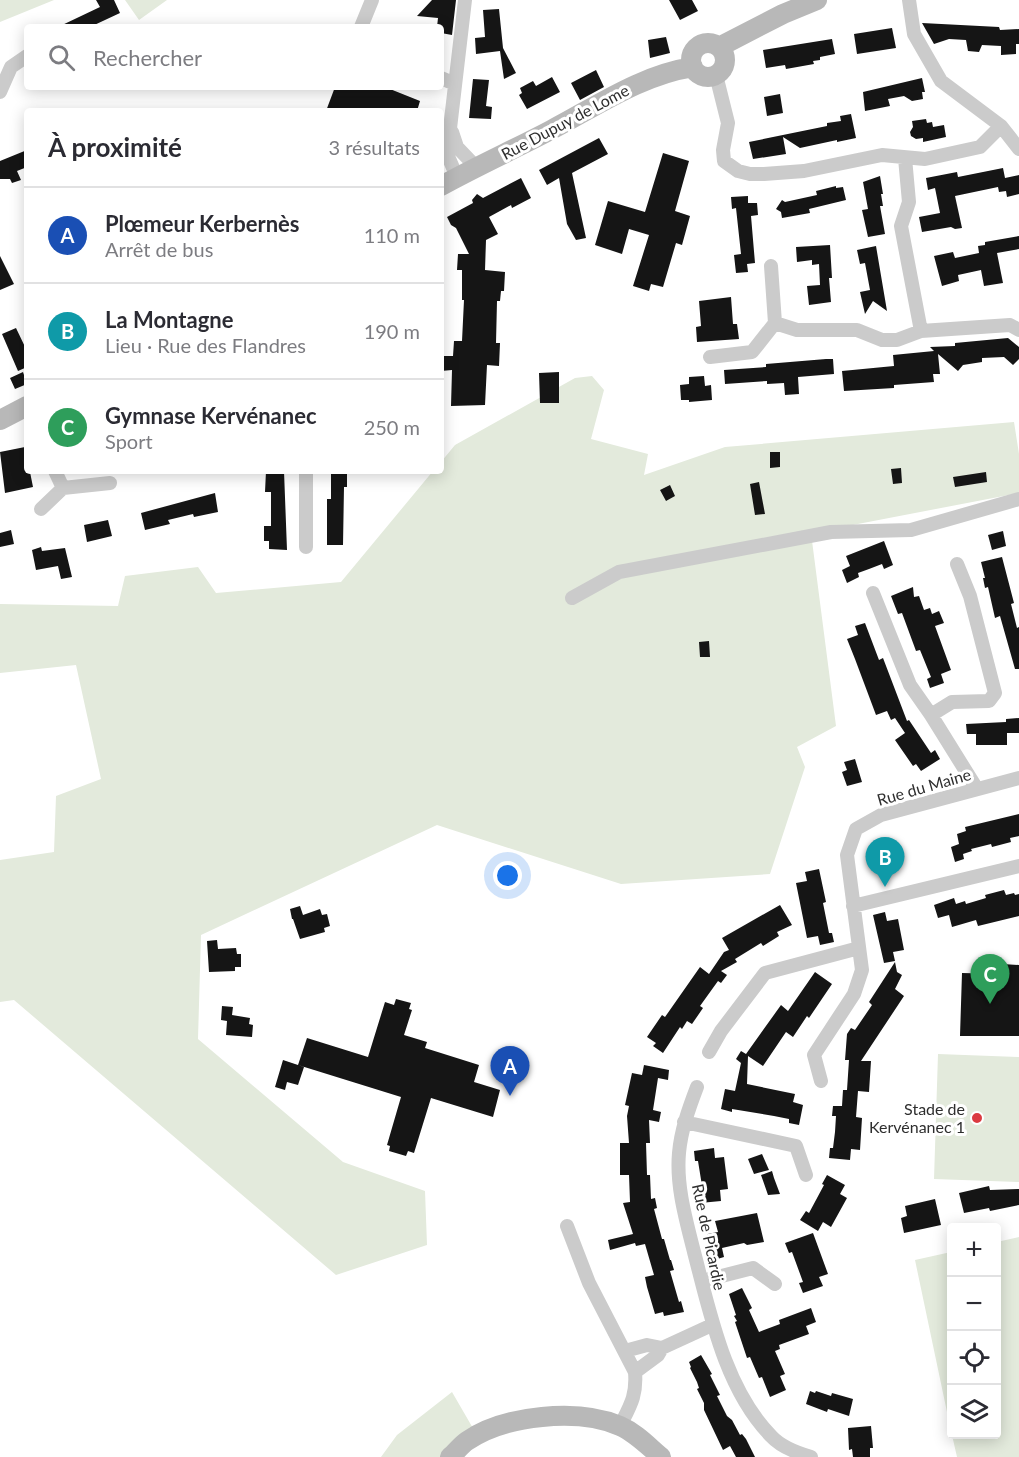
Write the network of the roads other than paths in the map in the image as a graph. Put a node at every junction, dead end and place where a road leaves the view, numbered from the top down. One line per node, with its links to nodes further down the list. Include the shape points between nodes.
1 (372, 0): 5 (street)
2 (465, 0): 11 (street)
3 (818, 0): 6 (street)
4 (909, 0): 13 (street, via 914,34 941,81)
5 (362, 24)
6 (719, 47): 8 (street, via 709,43 698,47 692,56); 9 (street, via 725,62)
7 (24, 58): 12 (street, via 11,67)
8 (693, 67): 9 (street, via 706,77); 17 (street, Rue Dupuy de Lome, via 640,82)
9 (717, 75): 16 (street, via 728,123 724,161 738,171 804,171 882,155)
10 (444, 79): 11 (street)
11 (455, 84): 14 (street)
12 (0, 92)
13 (1001, 126): 15 (street); 16 (street, via 980,147 925,159)
14 (451, 130): 17 (street, via 457,147); 18 (street, via 447,154)
15 (1019, 149)
16 (905, 158): 22 (street, via 909,202 900,226)
17 (477, 168): 18 (street, Rue Dupuy de Lome)
18 (449, 182)
19 (771, 266): 20 (street)
20 (775, 323): 22 (street, via 797,330 857,330 882,340 897,340); 23 (street, via 752,352)
21 (1019, 330): 22 (street, via 1010,325)
22 (921, 331)
23 (710, 357)
24 (24, 408): 25 (street)
25 (0, 420)
26 (56, 474): 29 (street)
27 (306, 474): 32 (street)
28 (110, 483): 29 (street)
29 (63, 488): 31 (street)
30 (1019, 499): 35 (street, via 911,530 831,532 619,572)
31 (41, 509)
32 (306, 547)
33 (957, 564): 36 (street, via 970,596 995,693 989,701 952,702)
34 (873, 593): 36 (street, via 910,685)
35 (572, 598)
36 (931, 715): 38 (street)
37 (1019, 778): 38 (street, Rue du Maine)
38 (977, 789): 40 (street, Rue du Maine, via 881,815 856,829 847,855)
39 (1019, 866): 40 (street)
40 (853, 906): 41 (street, Rue du Maine)
41 (859, 948): 42 (street, via 765,974); 43 (street, Rue du Maine, via 862,970 854,994 814,1055)
42 (709, 1052)
43 (821, 1080)
44 (697, 1087): 45 (street, Rue de Picardie)
45 (684, 1122): 46 (street, via 796,1146); 48 (street, Rue de Picardie, via 678,1154 681,1197)
46 (806, 1175)
47 (567, 1226): 52 (street, via 589,1282)
48 (702, 1281): 49 (street, via 753,1268); 50 (street, Rue de Picardie)
49 (775, 1284)
50 (712, 1325): 51 (street); 57 (street, Rue de Picardie, via 754,1417 772,1438)
51 (662, 1348): 52 (street, via 647,1345); 53 (street)
52 (625, 1351): 53 (street)
53 (635, 1372): 54 (street, via 632,1404)
54 (620, 1426): 55 (street, via 577,1417 514,1422 474,1437); 56 (street)
55 (450, 1457)
56 (661, 1457)
57 (811, 1457)

